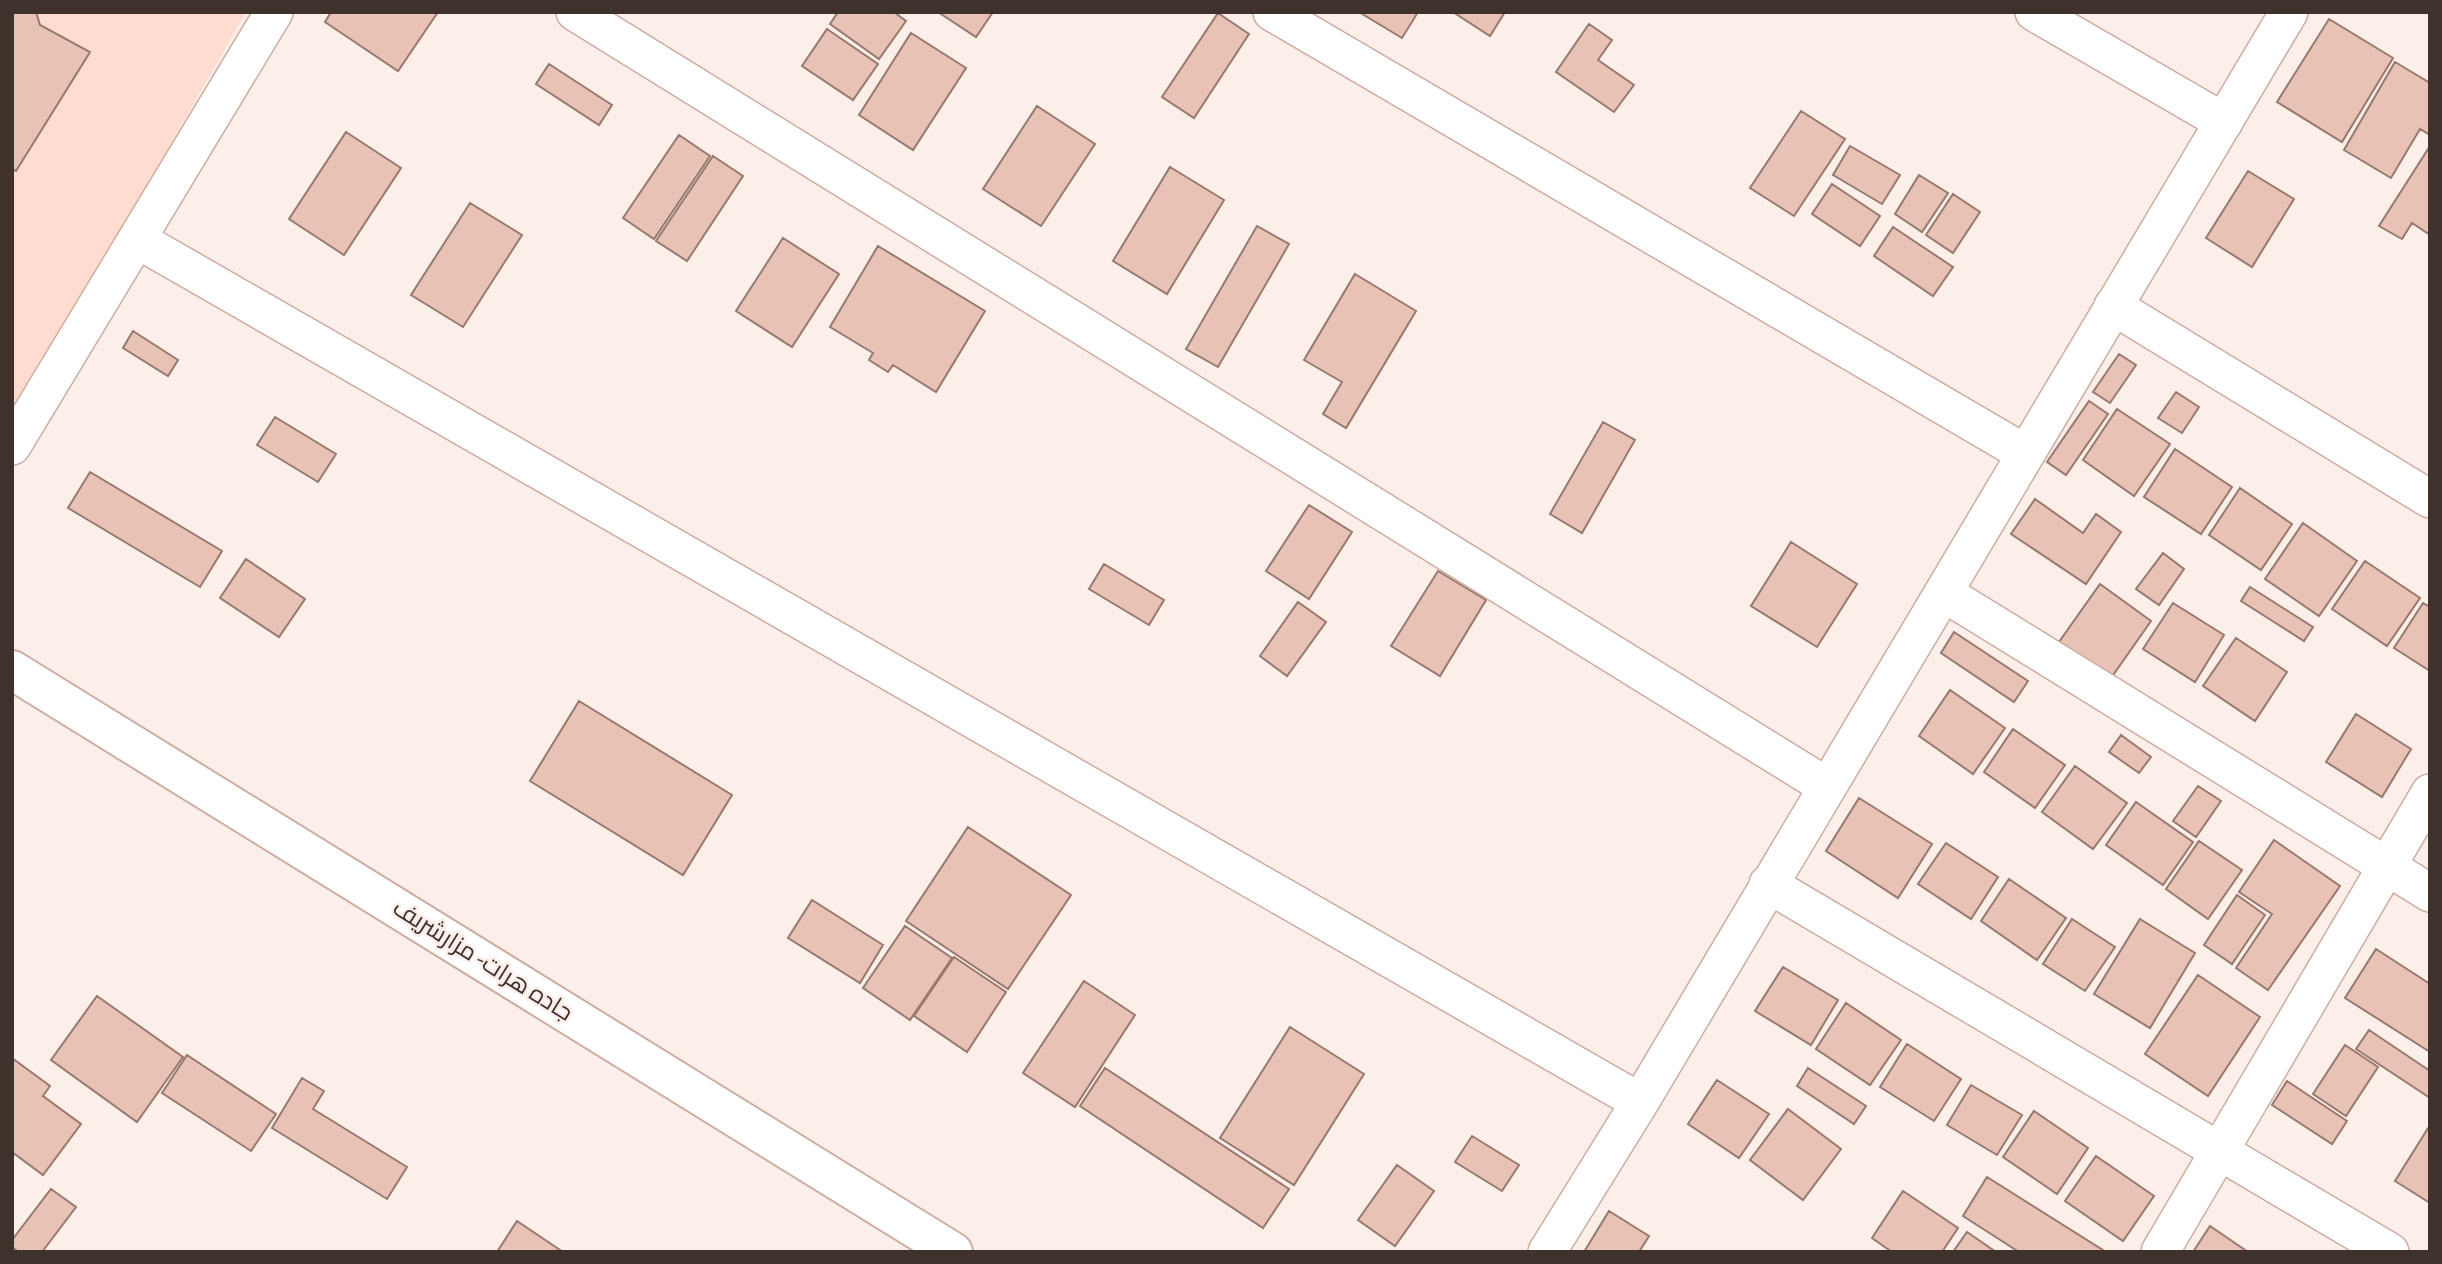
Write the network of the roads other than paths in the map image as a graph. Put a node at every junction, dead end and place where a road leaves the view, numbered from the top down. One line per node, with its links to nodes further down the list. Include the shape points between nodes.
1 (274, 12): 7 (street)
2 (575, 12): 14 (street)
3 (1272, 12): 10 (street)
4 (2034, 12): 6 (street)
5 (2289, 12): 6 (street)
6 (2224, 122): 8 (street)
7 (138, 240): 9 (street); 19 (street)
8 (2113, 306): 10 (street); 11 (street)
9 (12, 446)
10 (2026, 454): 12 (street)
11 (2430, 499)
12 (1944, 593): 14 (street); 16 (street)
13 (12, 670): 21 (highway, جاده هرات- مزارشریف)
14 (1826, 786): 17 (street)
15 (2430, 793): 16 (street)
16 (2386, 868): 18 (street); 20 (street)
17 (1768, 884): 19 (street); 20 (street)
18 (2430, 893)
19 (1640, 1102): 22 (street)
20 (2217, 1149): 23 (street); 24 (street)
21 (953, 1252)
22 (1547, 1252)
23 (2160, 1252)
24 (2390, 1252)

